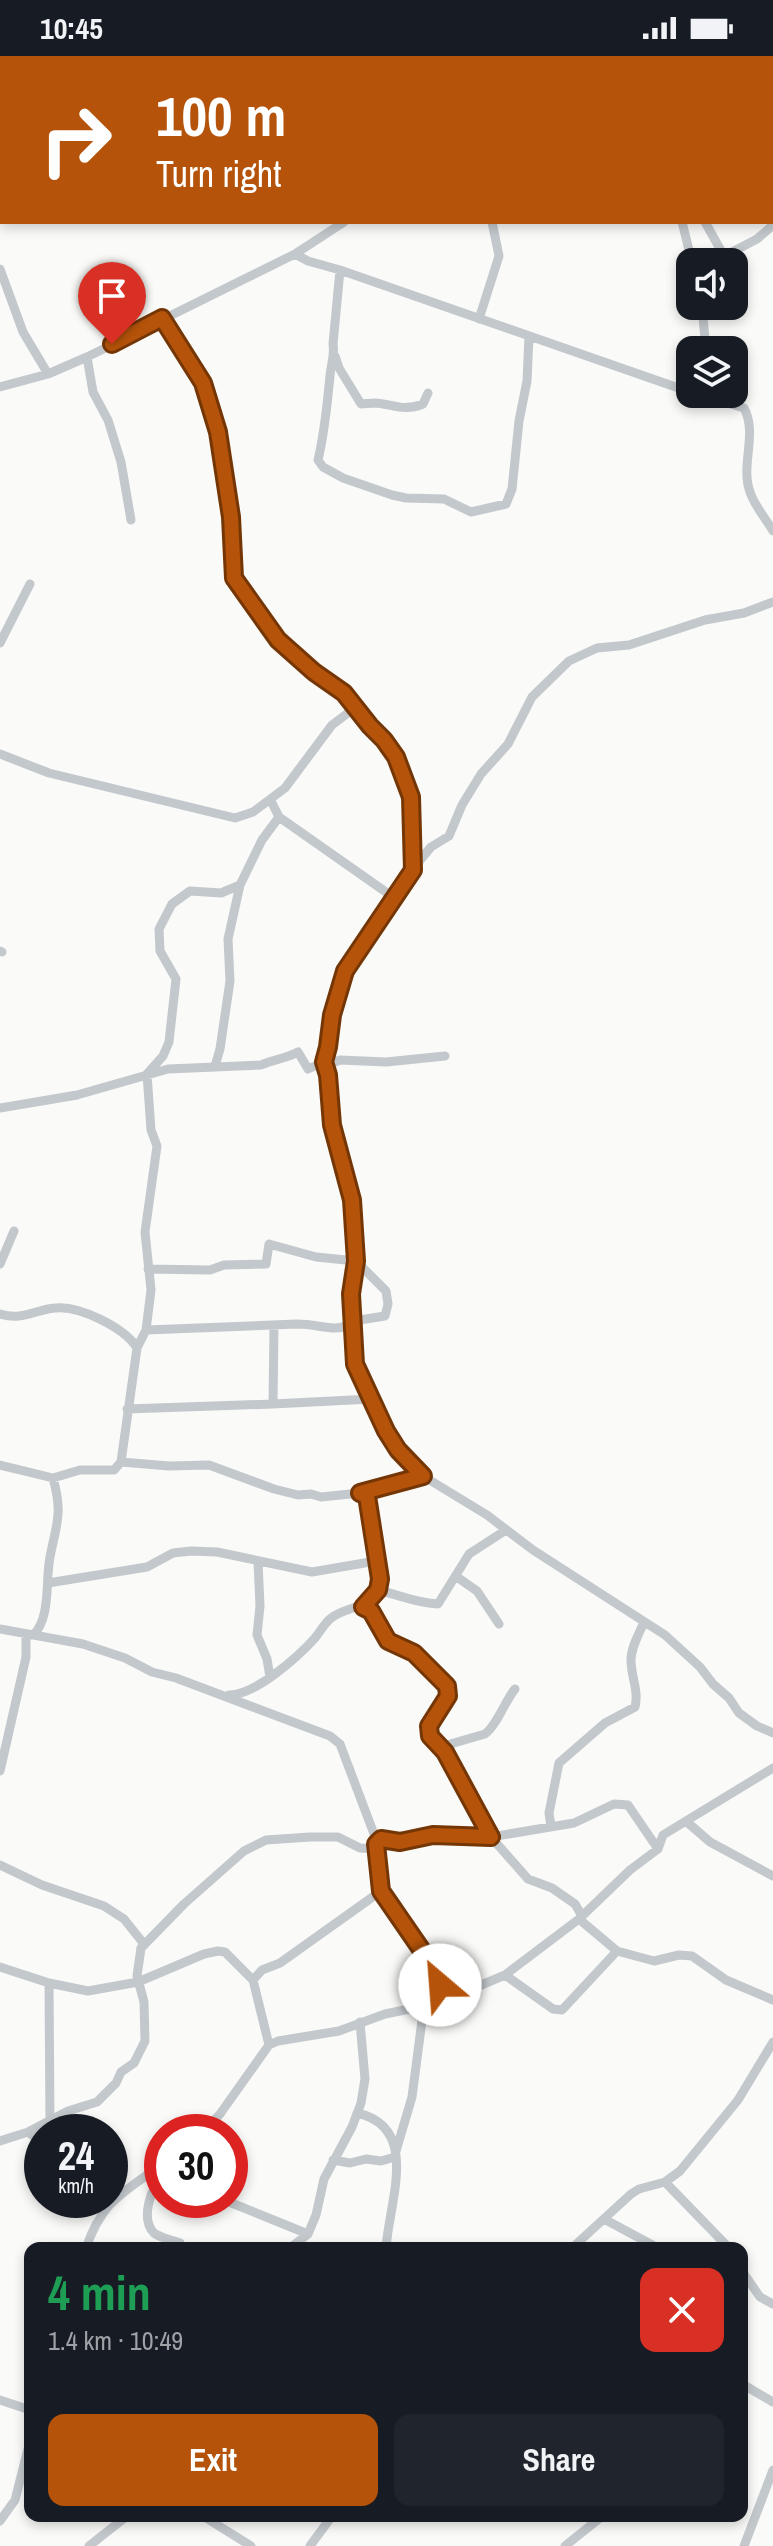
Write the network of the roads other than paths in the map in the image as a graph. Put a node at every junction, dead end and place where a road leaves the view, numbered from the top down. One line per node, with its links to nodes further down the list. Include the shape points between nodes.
1 (341, 224): 9 (street)
2 (492, 224): 13 (street, via 499,256)
3 (682, 224): 6 (street)
4 (706, 224): 7 (street)
5 (773, 225): 8 (street)
6 (688, 248)
7 (720, 248)
8 (740, 248)
9 (295, 254): 11 (street); 12 (street)
10 (0, 269): 17 (street, via 23,332)
11 (340, 270): 13 (street); 15 (street)
12 (162, 318): 16 (street); 27 (street, via 203,383 218,432 234,578 278,640)
13 (479, 319): 14 (street)
14 (529, 336): 15 (street, via 510,496 506,504 477,511 444,499 392,495 323,467 318,460); 19 (street)
15 (335, 356): 20 (street, via 361,404 418,407)
16 (87, 357): 17 (street); 22 (street, via 93,392 121,462)
17 (48, 374): 18 (street)
18 (0, 387)
19 (676, 387)
20 (428, 393)
21 (744, 408): 23 (street, via 749,491)
22 (131, 520)
23 (773, 531)
24 (30, 584): 26 (street)
25 (773, 602): 31 (street, via 629,645 597,648 569,661 532,697 508,744 462,805 449,836 431,847)
26 (0, 643)
27 (356, 707): 29 (street, via 332,725 294,779); 31 (street, via 402,771 413,810)
28 (0, 754): 29 (street, via 49,773 231,819)
29 (271, 801): 30 (street)
30 (279, 817): 32 (street); 33 (street)
31 (413, 870): 33 (street)
32 (240, 885): 36 (street, via 228,939 230,981); 37 (street, via 221,893 190,891 163,917 158,943 176,979 167,1049)
33 (393, 897): 35 (street, via 345,971)
34 (445, 1056): 35 (street)
35 (324, 1064): 36 (street, via 308,1069 298,1052 261,1065); 40 (street, via 329,1110 352,1200)
36 (215, 1066): 37 (street)
37 (147, 1074): 38 (street, via 77,1095); 42 (street, via 157,1146 145,1232)
38 (0, 1108)
39 (14, 1231): 41 (street)
40 (356, 1261): 42 (street, via 269,1244 266,1264); 44 (street); 44 (street, via 386,1291 388,1304 385,1316)
41 (0, 1264)
42 (148, 1269): 46 (street)
43 (0, 1314): 47 (street, via 16,1318 64,1308 117,1327)
44 (353, 1322): 45 (street, via 339,1330 313,1324); 48 (street, via 355,1364)
45 (274, 1326): 46 (street); 49 (street)
46 (146, 1330): 47 (street)
47 (137, 1348): 50 (street)
48 (371, 1399): 49 (street); 53 (street, via 398,1450)
49 (273, 1404): 50 (street)
50 (127, 1409): 51 (street)
51 (121, 1462): 54 (street, via 114,1470 80,1470); 55 (street, via 209,1465 298,1495)
52 (0, 1465): 54 (street)
53 (423, 1476): 55 (street); 56 (street)
54 (53, 1478): 60 (street, via 58,1511)
55 (360, 1493): 57 (street, via 367,1496)
56 (506, 1530): 59 (street, via 474,1549); 63 (street)
57 (376, 1561): 58 (street, via 312,1572); 61 (street)
58 (258, 1562): 60 (street, via 217,1552 179,1551 147,1567); 67 (street, via 257,1635)
59 (457, 1577): 61 (street, via 438,1604); 64 (street, via 477,1591)
60 (48, 1583): 66 (street, via 40,1630)
61 (378, 1590): 62 (street)
62 (363, 1607): 67 (street, via 332,1617); 71 (street, via 371,1611 388,1641 414,1653 447,1686 448,1696 429,1726)
63 (644, 1622): 70 (street, via 696,1663 739,1713); 75 (street, via 631,1654 635,1707 596,1730 559,1763)
64 (499, 1624)
65 (0, 1629): 66 (street)
66 (30, 1634): 69 (street, via 83,1644); 73 (street)
67 (270, 1677): 69 (street, via 241,1695)
68 (515, 1689): 71 (street, via 491,1730)
69 (219, 1695): 77 (street, via 340,1744)
70 (773, 1733)
71 (440, 1747): 76 (street)
72 (773, 1768): 74 (street)
73 (0, 1771)
74 (687, 1822): 78 (street, via 663,1835); 80 (street, via 710,1842)
75 (551, 1827): 76 (street); 78 (street, via 622,1803)
76 (491, 1837): 77 (street, via 433,1835); 82 (street, via 528,1879 575,1904)
77 (379, 1844): 81 (street); 83 (street, via 360,1848 338,1837 259,1842 222,1869)
78 (658, 1849): 82 (street)
79 (0, 1865): 83 (street, via 104,1906 124,1919)
80 (773, 1876)
81 (381, 1891): 87 (street); 91 (street, via 434,1968)
82 (581, 1917): 84 (street); 86 (street)
83 (144, 1944): 88 (street)
84 (617, 1951): 86 (street, via 562,2010); 90 (street, via 654,1961 692,1956 726,1980)
85 (0, 1967): 89 (street)
86 (505, 1975): 91 (street)
87 (253, 1980): 88 (street, via 234,1958 218,1951); 95 (street)
88 (138, 1982): 89 (street, via 88,1991); 98 (street, via 145,2041 134,2063 97,2102)
89 (49, 1983): 97 (street)
90 (773, 2000)
91 (439, 2003): 92 (street)
92 (424, 2005): 93 (street); 102 (street, via 412,2097)
93 (360, 2022): 95 (street); 96 (street, via 365,2092)
94 (773, 2042): 104 (street, via 738,2100)
95 (269, 2045): 99 (street)
96 (357, 2113): 102 (street, via 378,2119 387,2128); 103 (street)
97 (50, 2114)
98 (63, 2114)
99 (220, 2114)
100 (24, 2133): 101 (street)
101 (0, 2141)
102 (395, 2155): 103 (street, via 381,2161); 113 (street)
103 (333, 2160): 109 (street)
104 (665, 2182): 108 (street, via 639,2189); 116 (street)
105 (248, 2210): 109 (street)
106 (98, 2218): 110 (street)
107 (149, 2218): 111 (street, via 155,2233)
108 (604, 2219): 114 (street); 115 (street)
109 (308, 2234): 112 (street)
110 (88, 2242)
111 (178, 2242)
112 (298, 2242)
113 (387, 2242)
114 (579, 2242)
115 (647, 2242)
116 (723, 2242)
117 (748, 2280): 118 (street, via 760,2297)
118 (773, 2304)
119 (748, 2387): 121 (street)
120 (0, 2400): 122 (street)
121 (773, 2402)
122 (24, 2408)
123 (24, 2465): 125 (street, via 15,2500)
124 (773, 2470): 134 (street)
125 (0, 2521)
126 (119, 2522): 130 (street)
127 (213, 2522): 131 (street)
128 (328, 2522): 132 (street)
129 (595, 2522): 133 (street)
130 (89, 2546)
131 (251, 2546)
132 (310, 2546)
133 (565, 2546)
134 (744, 2546)

